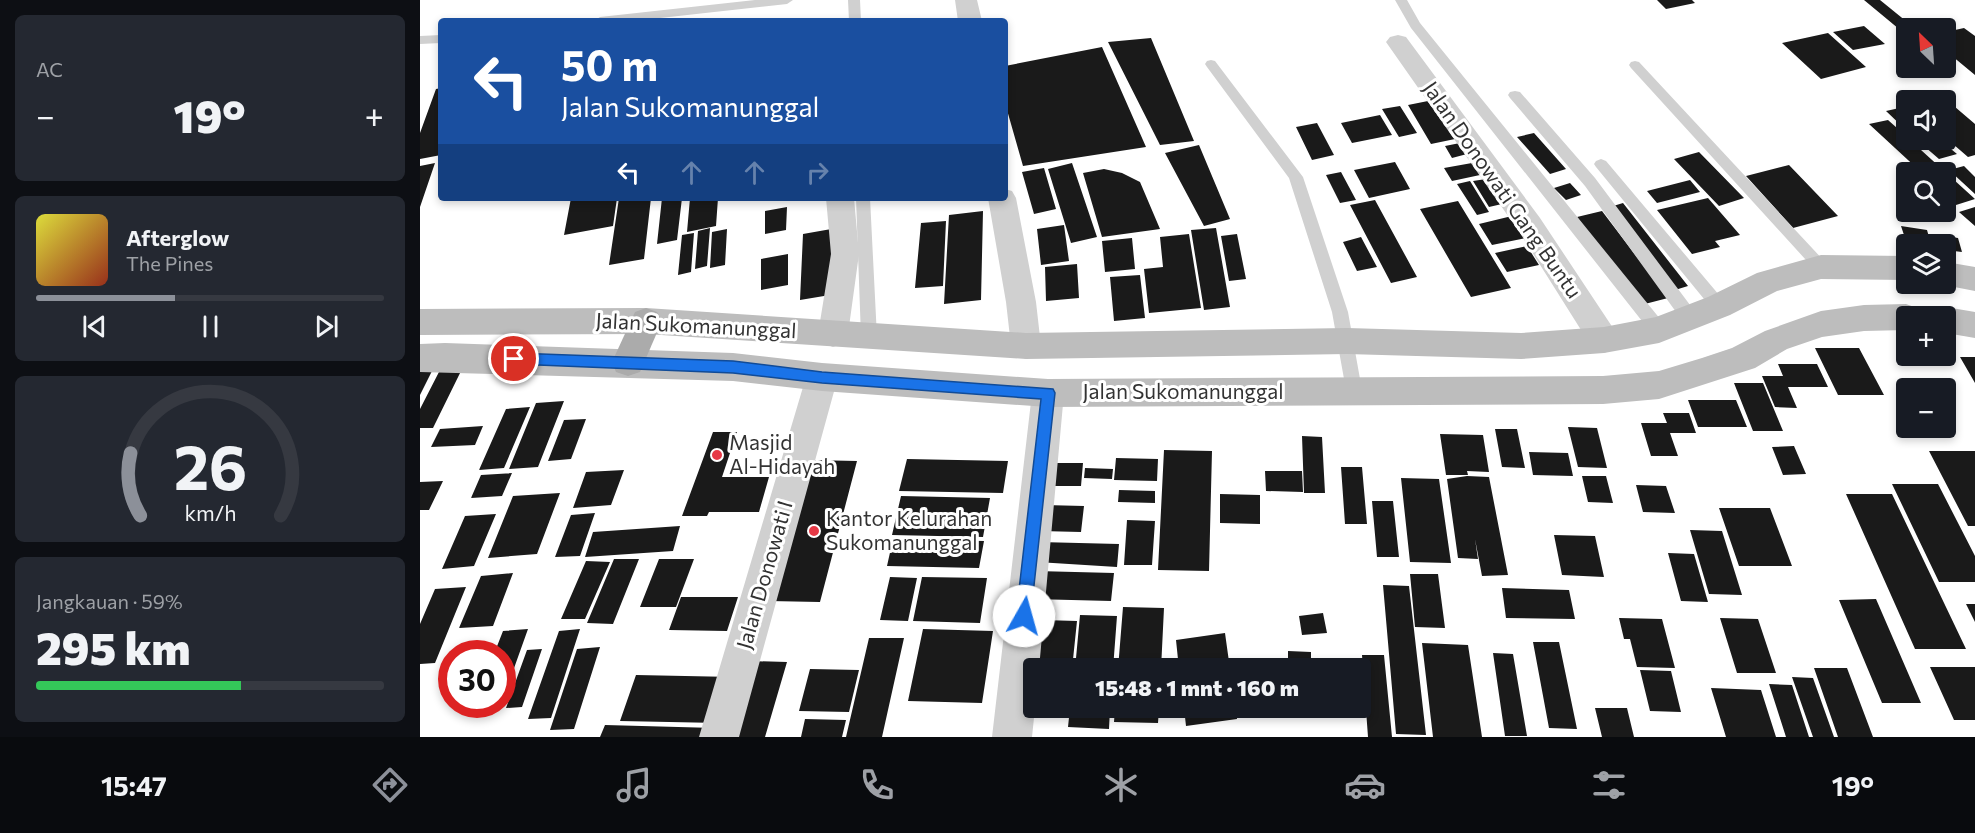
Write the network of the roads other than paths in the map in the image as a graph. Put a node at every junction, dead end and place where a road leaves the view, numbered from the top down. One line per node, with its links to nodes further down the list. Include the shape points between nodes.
1 (787, 0): 5 (lane)
2 (854, 0): 6 (lane)
3 (966, 0): 7 (street)
4 (1401, 0): 29 (lane, via 1421,33)
5 (627, 18)
6 (855, 18)
7 (969, 18)
8 (438, 39): 9 (lane)
9 (420, 40)
10 (1398, 42): 32 (street, Jalan Donowati Gang Buntu, via 1500,181)
11 (1211, 64): 33 (lane, via 1296,177)
12 (1635, 65): 18 (lane)
13 (1515, 95): 24 (lane, via 1590,182)
14 (1601, 164): 22 (lane)
15 (840, 201): 30 (street, via 845,254)
16 (863, 201): 31 (lane)
17 (1003, 201): 35 (street)
18 (1821, 267): 19 (main road, Jalan Sukomanunggal); 22 (main road, Jalan Sukomanunggal, via 1768,282)
19 (1896, 268)
20 (1956, 276): 21 (main road)
21 (1975, 279)
22 (1719, 306): 24 (main road, Jalan Sukomanunggal)
23 (1896, 317): 40 (main road, Jalan Sukomanunggal, via 1821,324 1776,340 1743,358 1659,385 1603,390)
24 (1690, 318): 29 (main road, Jalan Sukomanunggal)
25 (646, 321): 26 (main road, Jalan Sukomanunggal); 30 (main road, Jalan Sukomanunggal); 37 (main road)
26 (420, 322)
27 (1956, 322): 28 (main road)
28 (1975, 325)
29 (1659, 330): 32 (main road, Jalan Sukomanunggal)
30 (833, 334): 31 (main road, Jalan Sukomanunggal)
31 (869, 337): 35 (main road, Jalan Sukomanunggal)
32 (1604, 340): 34 (main road, Jalan Sukomanunggal, via 1521,346)
33 (1347, 341): 34 (main road, Jalan Sukomanunggal); 35 (main road, Jalan Sukomanunggal); 39 (lane)
34 (1428, 342): 40 (main road)
35 (1026, 346)
36 (420, 358): 37 (main road, Jalan Sukomanunggal)
37 (628, 362): 38 (main road, Jalan Sukomanunggal, via 733,367)
38 (822, 377): 41 (main road, Jalan Sukomanunggal); 42 (street, Jalan Donowati I)
39 (1354, 390): 40 (main road, Jalan Sukomanunggal); 41 (main road, Jalan Sukomanunggal)
40 (1436, 392)
41 (1048, 393): 43 (street)
42 (719, 737)
43 (1012, 737)

